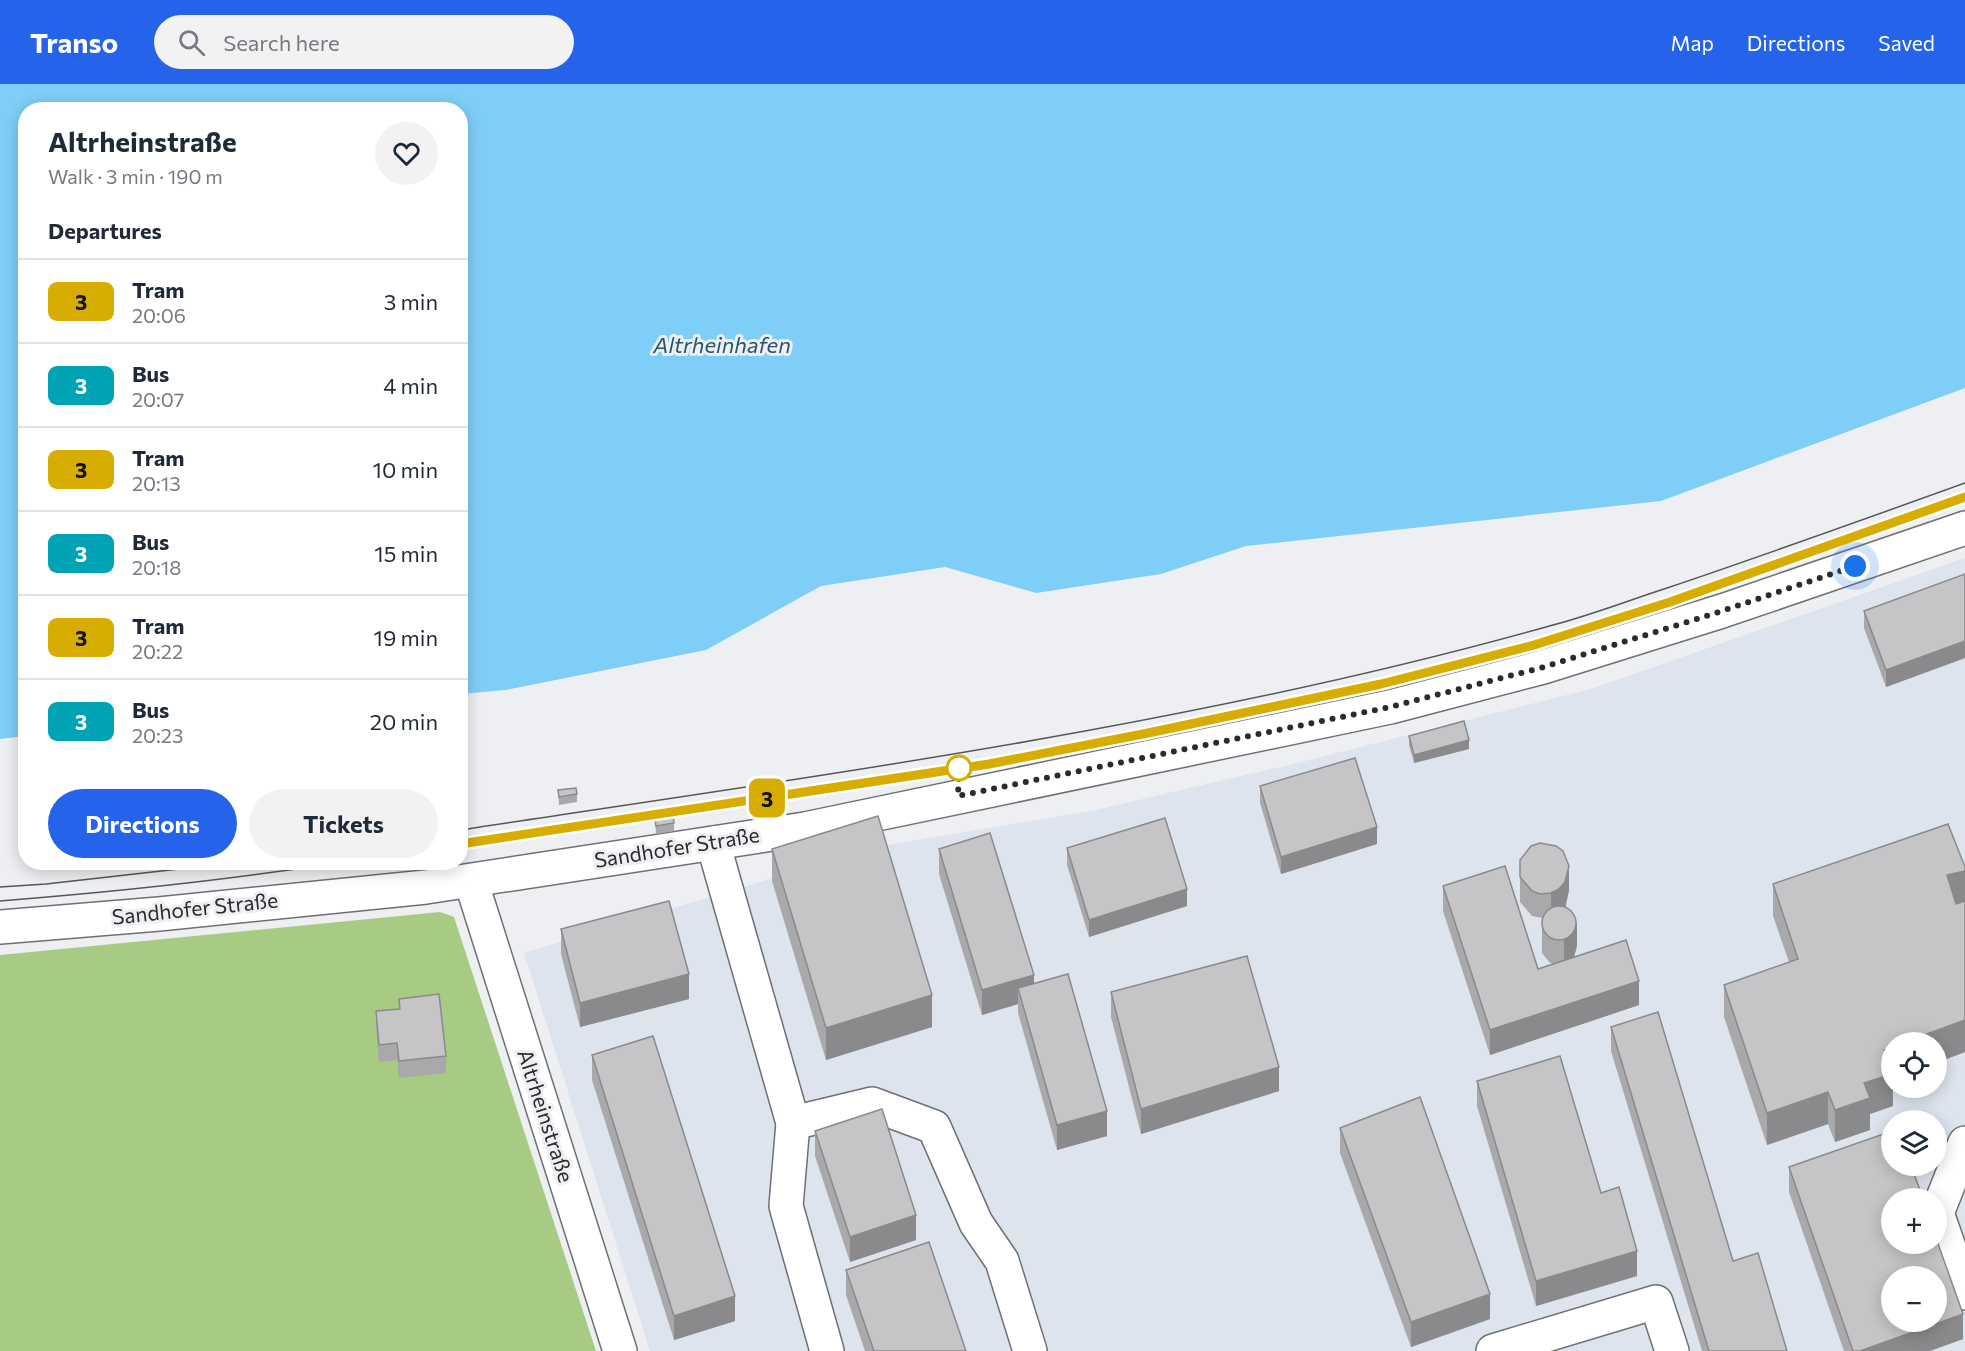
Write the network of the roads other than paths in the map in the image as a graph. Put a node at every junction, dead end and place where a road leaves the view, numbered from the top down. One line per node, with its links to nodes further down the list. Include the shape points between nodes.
1 (1965, 528): 2 (street, Sandhofer Straße, via 1544,667 1390,707 805,829)
2 (713, 843): 4 (street, Sandhofer Straße); 6 (street)
3 (425, 874): 4 (street, Sandhofer Straße); 5 (street, Sandhofer Straße, via 159,914)
4 (471, 881): 10 (street, Altrheinstraße)
5 (0, 927)
6 (794, 1123): 11 (street, via 786,1206); 12 (street, via 872,1104 934,1127 976,1223 1002,1261)
7 (1965, 1143): 8 (street, via 1937,1213)
8 (1965, 1293)
9 (1509, 1349): 13 (street, via 1656,1302)
10 (620, 1351)
11 (827, 1351)
12 (1030, 1351)
13 (1671, 1351)

